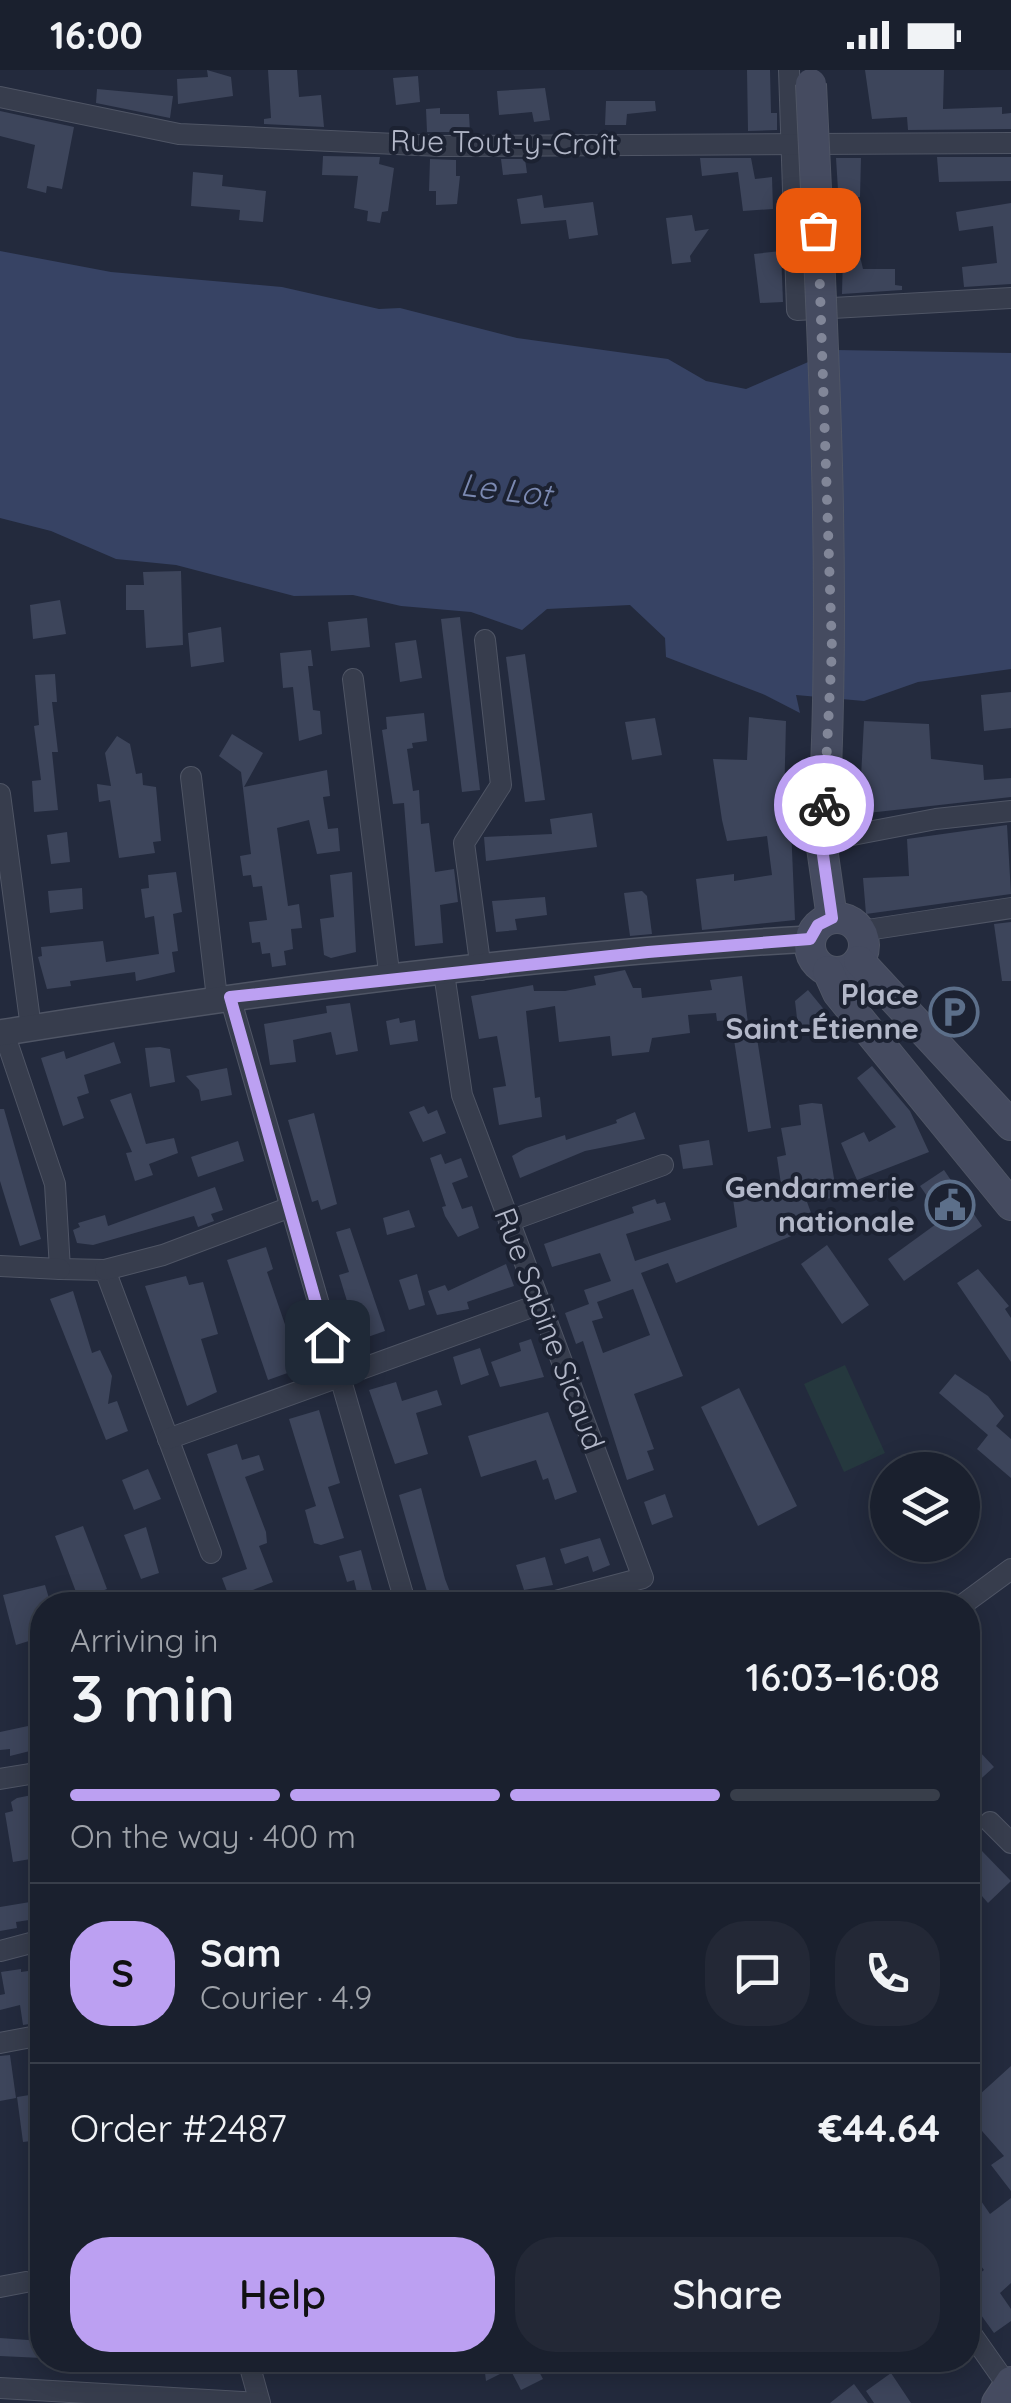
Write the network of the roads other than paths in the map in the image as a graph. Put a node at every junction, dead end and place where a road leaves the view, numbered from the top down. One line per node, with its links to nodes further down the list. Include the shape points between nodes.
1 (803, 75): 5 (street); 13 (main road, bridge, via 830,521 832,649)
2 (0, 97): 5 (street, Rue Tout-y-Croît, via 179,134 440,146)
3 (823, 142): 4 (street, Rue Tout-y-Croît); 5 (street, Rue Tout-y-Croît); 7 (street)
4 (1011, 143)
5 (792, 146): 7 (street, via 797,310)
6 (1011, 298): 7 (street)
7 (830, 309)
8 (485, 640): 17 (street, via 501,784 464,843)
9 (353, 679): 20 (street)
10 (191, 777): 21 (street)
11 (0, 794): 22 (street)
12 (1011, 811): 13 (street)
13 (821, 841): 15 (main road)
14 (1011, 908): 16 (street)
15 (821, 929): 16 (main road, via 849,920); 17 (street); 18 (main road, via 812,955)
16 (860, 946): 18 (main road, via 845,971); 24 (main road)
17 (481, 970): 19 (street)
18 (828, 970): 26 (main road, via 838,994)
19 (444, 973): 20 (street); 28 (street, Rue Sabine Sicaud, via 462,1095)
20 (390, 980): 21 (street)
21 (224, 998): 22 (street); 27 (street)
22 (30, 1028): 23 (street)
23 (2, 1033): 30 (street, via 54,1184)
24 (1011, 1126)
25 (664, 1165): 28 (street)
26 (1011, 1205)
27 (288, 1208): 31 (street, via 163,1256); 33 (street)
28 (509, 1221): 32 (street, Rue Sabine Sicaud)
29 (0, 1266): 30 (street)
30 (60, 1270): 31 (street)
31 (105, 1270): 34 (street)
32 (540, 1304): 33 (street); 38 (street, Rue Sabine Sicaud, via 643,1578)
33 (337, 1376): 34 (street); 37 (street)
34 (168, 1439): 35 (street)
35 (211, 1553)
36 (1011, 1569): 39 (street)
37 (402, 1592)
38 (590, 1592)
39 (980, 1592)
40 (30, 1774): 41 (street)
41 (0, 1779)
42 (990, 1822): 43 (street)
43 (1011, 1843)
44 (30, 1943): 45 (street)
45 (0, 1951)
46 (30, 2037): 47 (street)
47 (0, 2043)
48 (26, 2282): 49 (street)
49 (0, 2287)
50 (980, 2348): 53 (street)
51 (251, 2372): 54 (street)
52 (0, 2388): 54 (street)
53 (1006, 2390)
54 (260, 2403)

